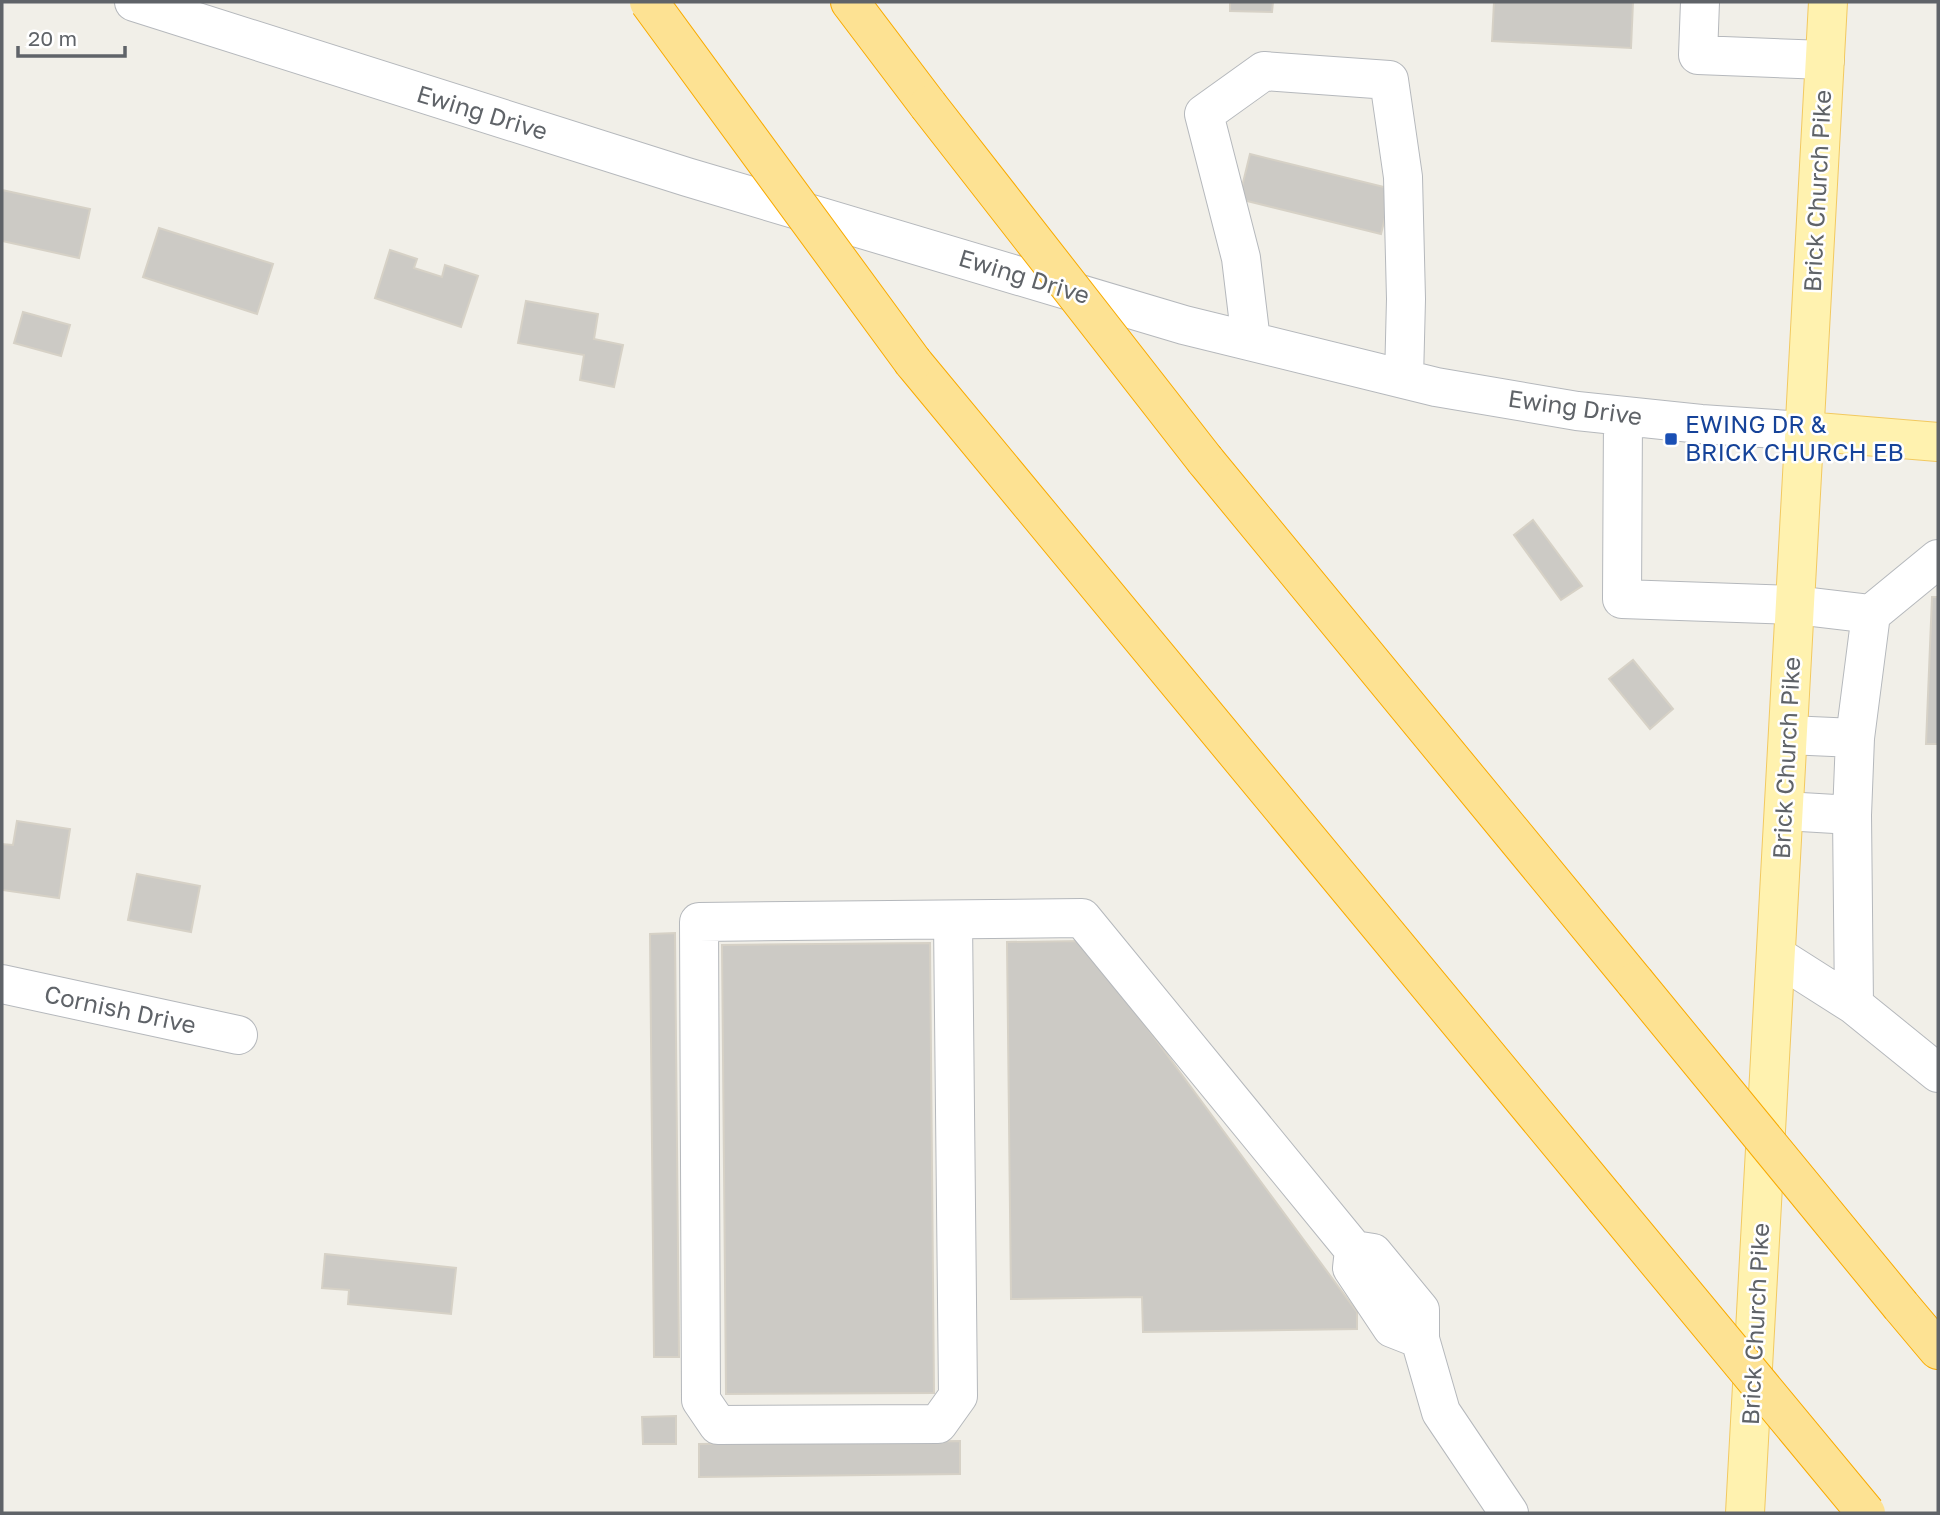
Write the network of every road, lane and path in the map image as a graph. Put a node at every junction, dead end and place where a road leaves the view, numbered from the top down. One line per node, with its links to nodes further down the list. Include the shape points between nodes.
1 (134, 2): 7 (street, Ewing Drive, via 700,181)
2 (649, 2): 28 (highway, bridge, via 913,362)
3 (850, 2): 25 (highway, bridge, via 1205,460)
4 (1700, 2): 6 (street, via 1698,55)
5 (1828, 2): 6 (main road, Brick Church Pike)
6 (1825, 60): 10 (main road, Brick Church Pike)
7 (1251, 341): 8 (street, Ewing Drive); 8 (street, via 1241,258 1204,114 1264,71 1389,80 1403,177)
8 (1404, 379): 9 (street, Ewing Drive)
9 (1623, 416): 10 (street, Ewing Drive); 13 (street, via 1622,599)
10 (1804, 431): 11 (main road, Ewing Drive); 13 (main road, Brick Church Pike)
11 (1938, 442)
12 (1938, 559): 14 (street)
13 (1795, 605): 14 (street); 15 (main road, Brick Church Pike)
14 (1871, 614): 16 (street)
15 (1788, 735): 16 (street); 17 (main road, Brick Church Pike)
16 (1855, 738): 18 (street)
17 (1784, 811): 18 (street); 20 (main road, Brick Church Pike)
18 (1852, 815): 22 (street)
19 (953, 920): 19 (street, via 699,922 701,1400 718,1425 938,1424 958,1396); 26 (street, via 1082,918 1354,1250 1373,1253 1420,1310 1420,1339 1441,1412)
20 (1777, 956): 22 (street); 27 (main road, Brick Church Pike)
21 (2, 984): 23 (street, Cornish Drive)
22 (1854, 1005): 24 (street)
23 (239, 1035)
24 (1938, 1073)
25 (1938, 1350)
26 (1509, 1513)
27 (1745, 1513)
28 (1866, 1513)

